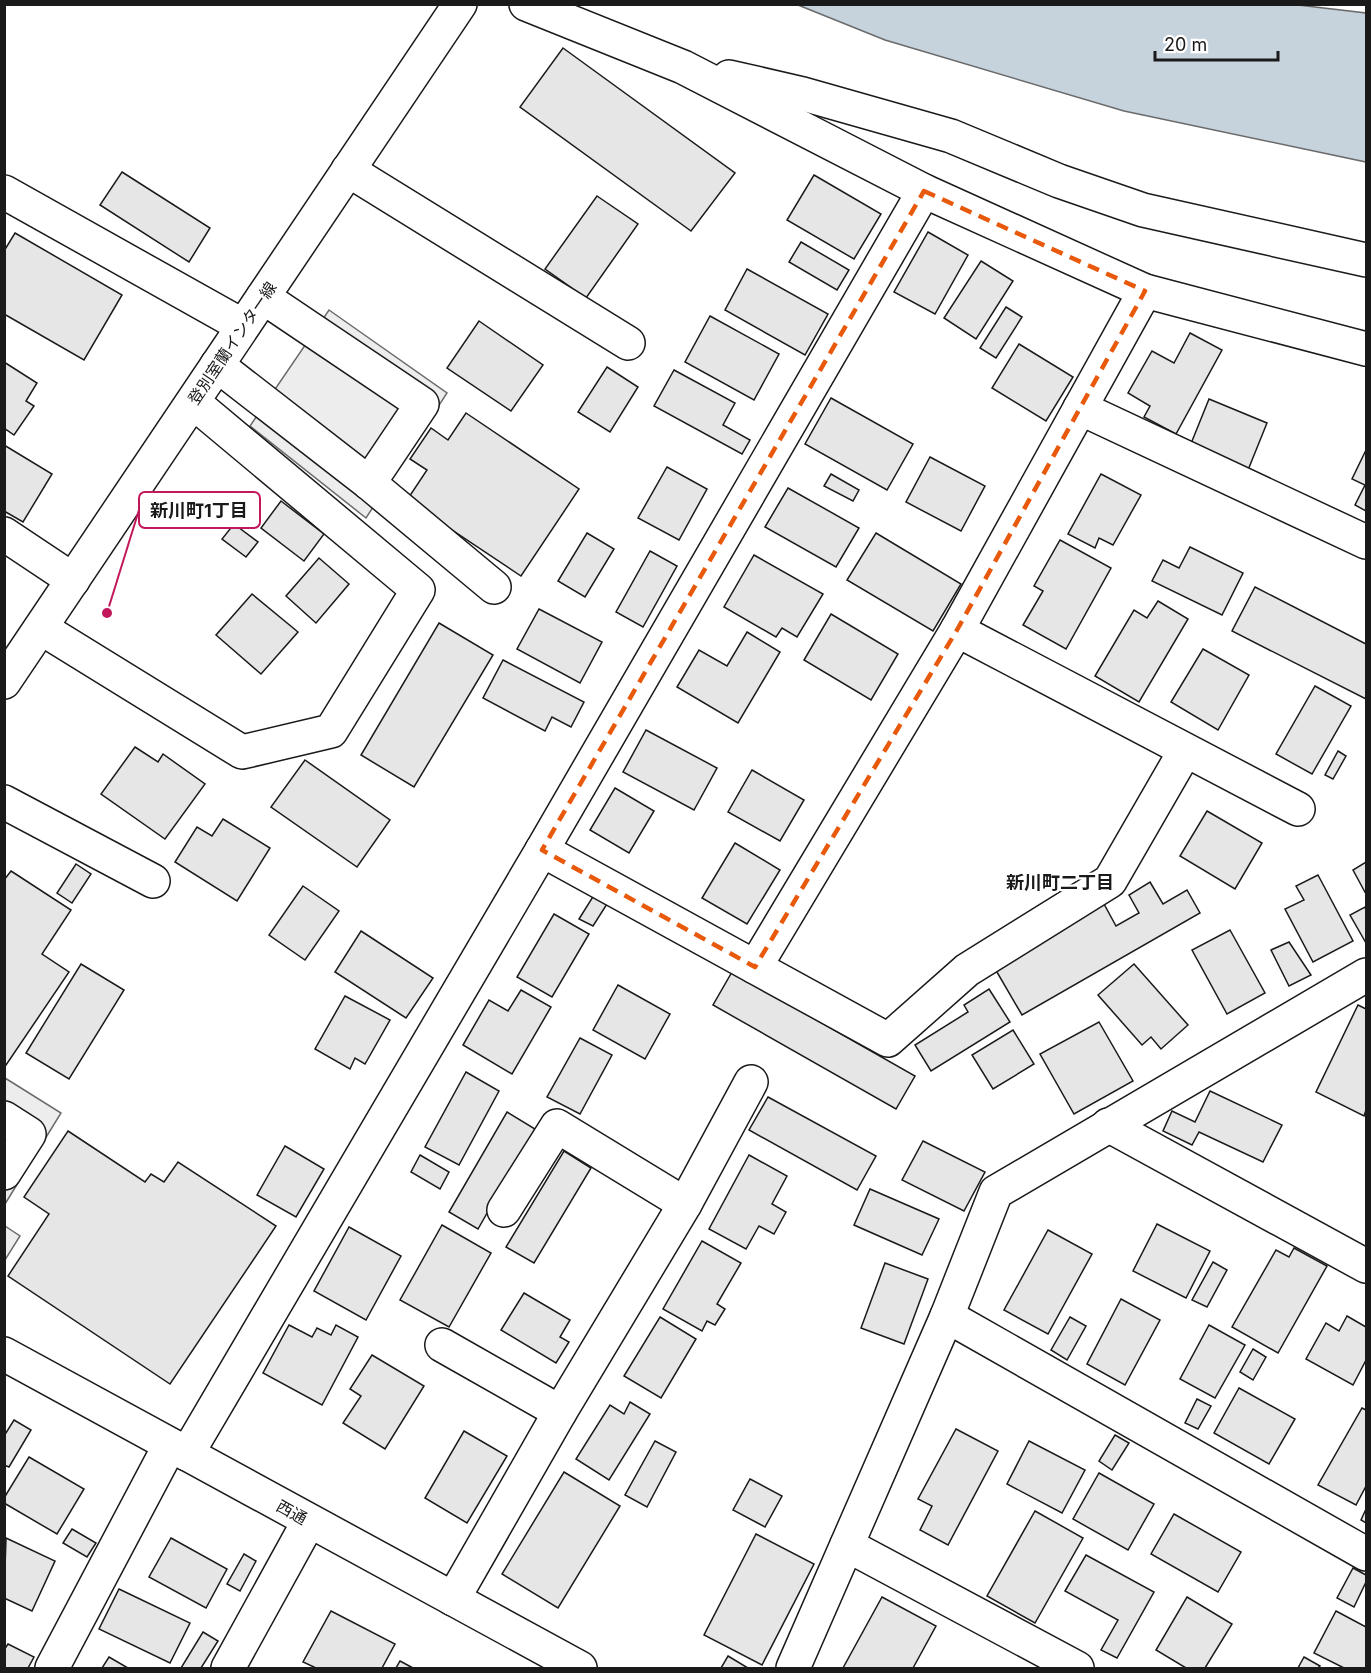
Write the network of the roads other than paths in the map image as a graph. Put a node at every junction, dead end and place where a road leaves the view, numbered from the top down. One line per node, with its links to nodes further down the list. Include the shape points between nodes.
1 (460, 4): 4 (street, 登別室蘭インター線)
2 (526, 4): 3 (street)
3 (683, 67): 5 (street); 7 (street, via 803,94 951,136 1143,210)
4 (348, 170): 9 (street, 登別室蘭インター線); 11 (street)
5 (924, 191): 8 (street); 27 (street)
6 (4, 192): 10 (street)
7 (1366, 260)
8 (1145, 291): 12 (street); 15 (street)
9 (263, 297): 10 (street, 登別室蘭インター線); 16 (street, via 422,404)
10 (243, 326): 13 (street, 登別室蘭インター線)
11 (627, 343)
12 (1366, 350)
13 (217, 365): 14 (street, 登別室蘭インター線); 16 (street)
14 (193, 402): 19 (street, 登別室蘭インター線); 21 (street, via 418,590 331,732 242,752)
15 (1080, 408): 18 (street); 22 (street)
16 (369, 483): 20 (street)
17 (4, 534): 19 (street)
18 (1366, 542)
19 (73, 580): 21 (street, 登別室蘭インター線)
20 (494, 586)
21 (40, 628): 23 (street, 登別室蘭インター線)
22 (957, 630): 24 (street); 29 (street)
23 (4, 682)
24 (1185, 751): 26 (street); 29 (street, via 1110,881 968,970 888,1040)
25 (4, 802): 28 (street)
26 (1298, 808)
27 (542, 850): 29 (street); 42 (street)
28 (153, 881)
29 (755, 967)
30 (1365, 978): 33 (street)
31 (751, 1082): 35 (street)
32 (4, 1118): 34 (street, via 29,1134)
33 (1108, 1125): 37 (street); 38 (street, via 996,1192)
34 (4, 1173)
35 (685, 1204): 36 (street, via 557,1126); 41 (street)
36 (504, 1210)
37 (1366, 1266)
38 (947, 1316): 44 (street); 45 (street)
39 (442, 1345): 41 (street)
40 (4, 1354): 42 (street, 西通)
41 (560, 1412): 46 (street)
42 (178, 1450): 43 (street, 西通); 48 (street)
43 (309, 1521): 46 (street, 西通); 49 (street)
44 (847, 1545): 51 (street); 52 (street)
45 (1366, 1554)
46 (453, 1599): 47 (street, 西通)
47 (544, 1660): 50 (street, 西通)
48 (52, 1668)
49 (228, 1668)
50 (580, 1668)
51 (793, 1668)
52 (1077, 1668)

